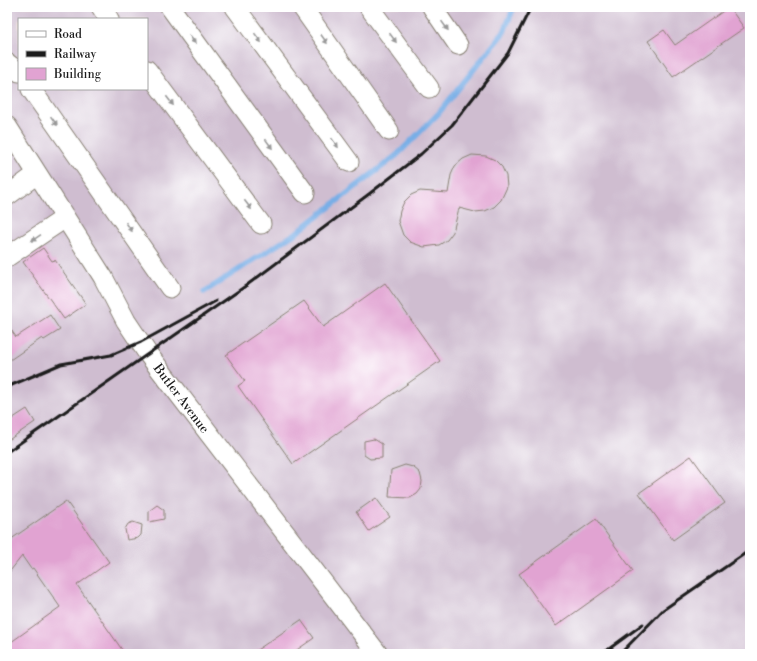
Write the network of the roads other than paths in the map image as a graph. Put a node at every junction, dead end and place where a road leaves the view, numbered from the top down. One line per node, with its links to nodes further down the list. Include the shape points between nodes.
1 (100, 7): 7 (street)
2 (170, 7): 18 (street, one-way to 18)
3 (235, 7): 16 (street, one-way to 16)
4 (302, 7): 15 (street, one-way to 15)
5 (369, 7): 12 (street, one-way to 12)
6 (432, 7): 8 (street, one-way to 8)
7 (108, 18)
8 (458, 45)
9 (7, 63): 10 (street)
10 (18, 71)
11 (148, 71): 21 (street, one-way to 21)
12 (429, 88)
13 (32, 90): 23 (street, one-way to 23)
14 (7, 126): 17 (street, Butler Avenue)
15 (389, 131)
16 (349, 162)
17 (37, 174): 19 (street); 20 (street, Butler Avenue)
18 (305, 193)
19 (7, 196)
20 (65, 218): 22 (street, one-way to 22); 24 (street, Butler Avenue, via 148,354)
21 (261, 224)
22 (7, 257)
23 (170, 288)
24 (378, 654)

